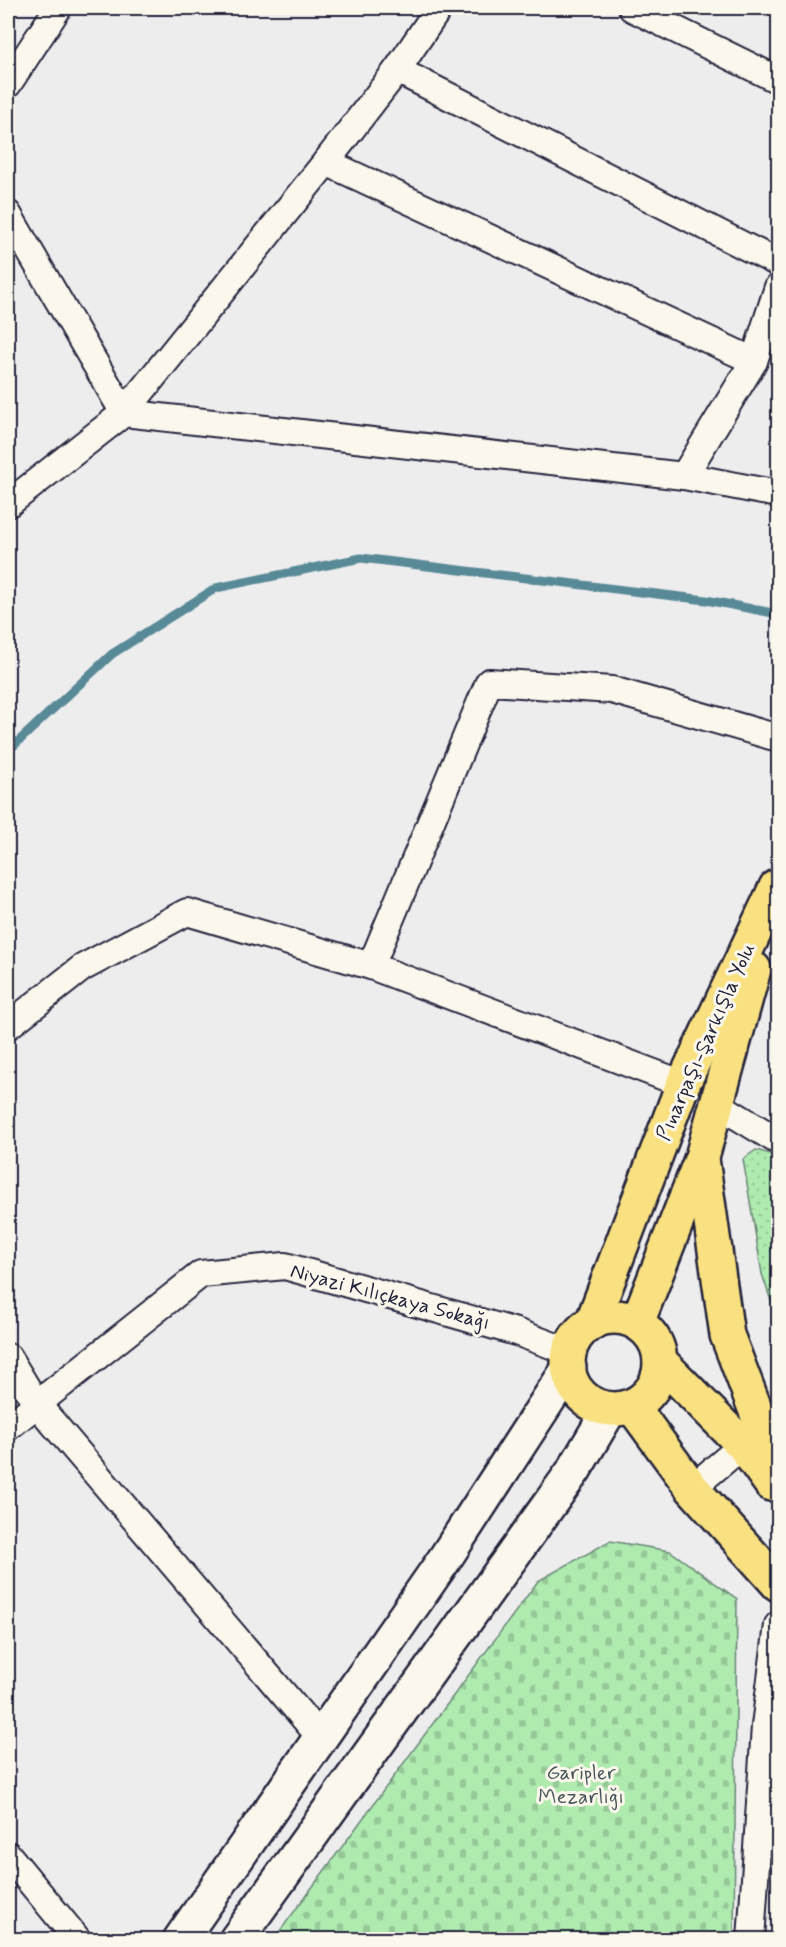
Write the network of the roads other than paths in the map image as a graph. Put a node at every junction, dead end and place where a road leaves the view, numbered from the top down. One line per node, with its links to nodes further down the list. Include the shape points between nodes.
1 (58, 8): 6 (street)
2 (439, 8): 4 (street)
3 (632, 8): 5 (street)
4 (397, 70): 7 (street); 9 (street)
5 (778, 80)
6 (8, 84)
7 (326, 162): 11 (street); 12 (street)
8 (8, 214): 12 (street)
9 (778, 263)
10 (778, 287): 11 (street)
11 (754, 361): 13 (street)
12 (124, 413): 13 (street); 15 (street)
13 (684, 476): 14 (street)
14 (778, 495)
15 (8, 504)
16 (778, 738): 18 (street, via 612,690 489,682)
17 (777, 884): 20 (main road, Pınarpaşı-Şarkışla Yolu); 21 (main road, Pınarpaşı-Şarkışla Yolu)
18 (371, 966): 19 (street, via 187,912 82,968); 20 (street)
19 (8, 1026)
20 (683, 1083): 24 (main road, Pınarpaşı-Şarkışla Yolu)
21 (717, 1104): 22 (street); 23 (main road, Pınarpaşı-Şarkışla Yolu)
22 (778, 1141)
23 (702, 1157): 25 (main road, Pınarpaşı-Şarkışla Yolu); 32 (main road, via 727,1335)
24 (592, 1323): 25 (main road, via 623,1318); 27 (main road, via 575,1341)
25 (638, 1323): 28 (main road, via 650,1333)
26 (8, 1357): 29 (street)
27 (569, 1360): 29 (street, Niyazi Kılıçkaya Sokağı, via 516,1332 285,1266 201,1274); 30 (main road, via 573,1383 582,1395 595,1405); 38 (main road, via 444,1560)
28 (660, 1361): 30 (main road, via 653,1388); 32 (main road)
29 (36, 1404): 31 (street, Niyazi Kılıçkaya Sokağı); 38 (street)
30 (621, 1407): 34 (main road); 42 (main road)
31 (8, 1427)
32 (762, 1432): 33 (main road); 34 (street); 35 (main road)
33 (778, 1479)
34 (692, 1488): 36 (main road)
35 (778, 1495)
36 (778, 1584)
37 (778, 1625): 43 (street, via 765,1726)
38 (321, 1738): 41 (main road)
39 (8, 1855): 40 (street)
40 (78, 1940)
41 (180, 1940)
42 (237, 1940)
43 (751, 1940)

